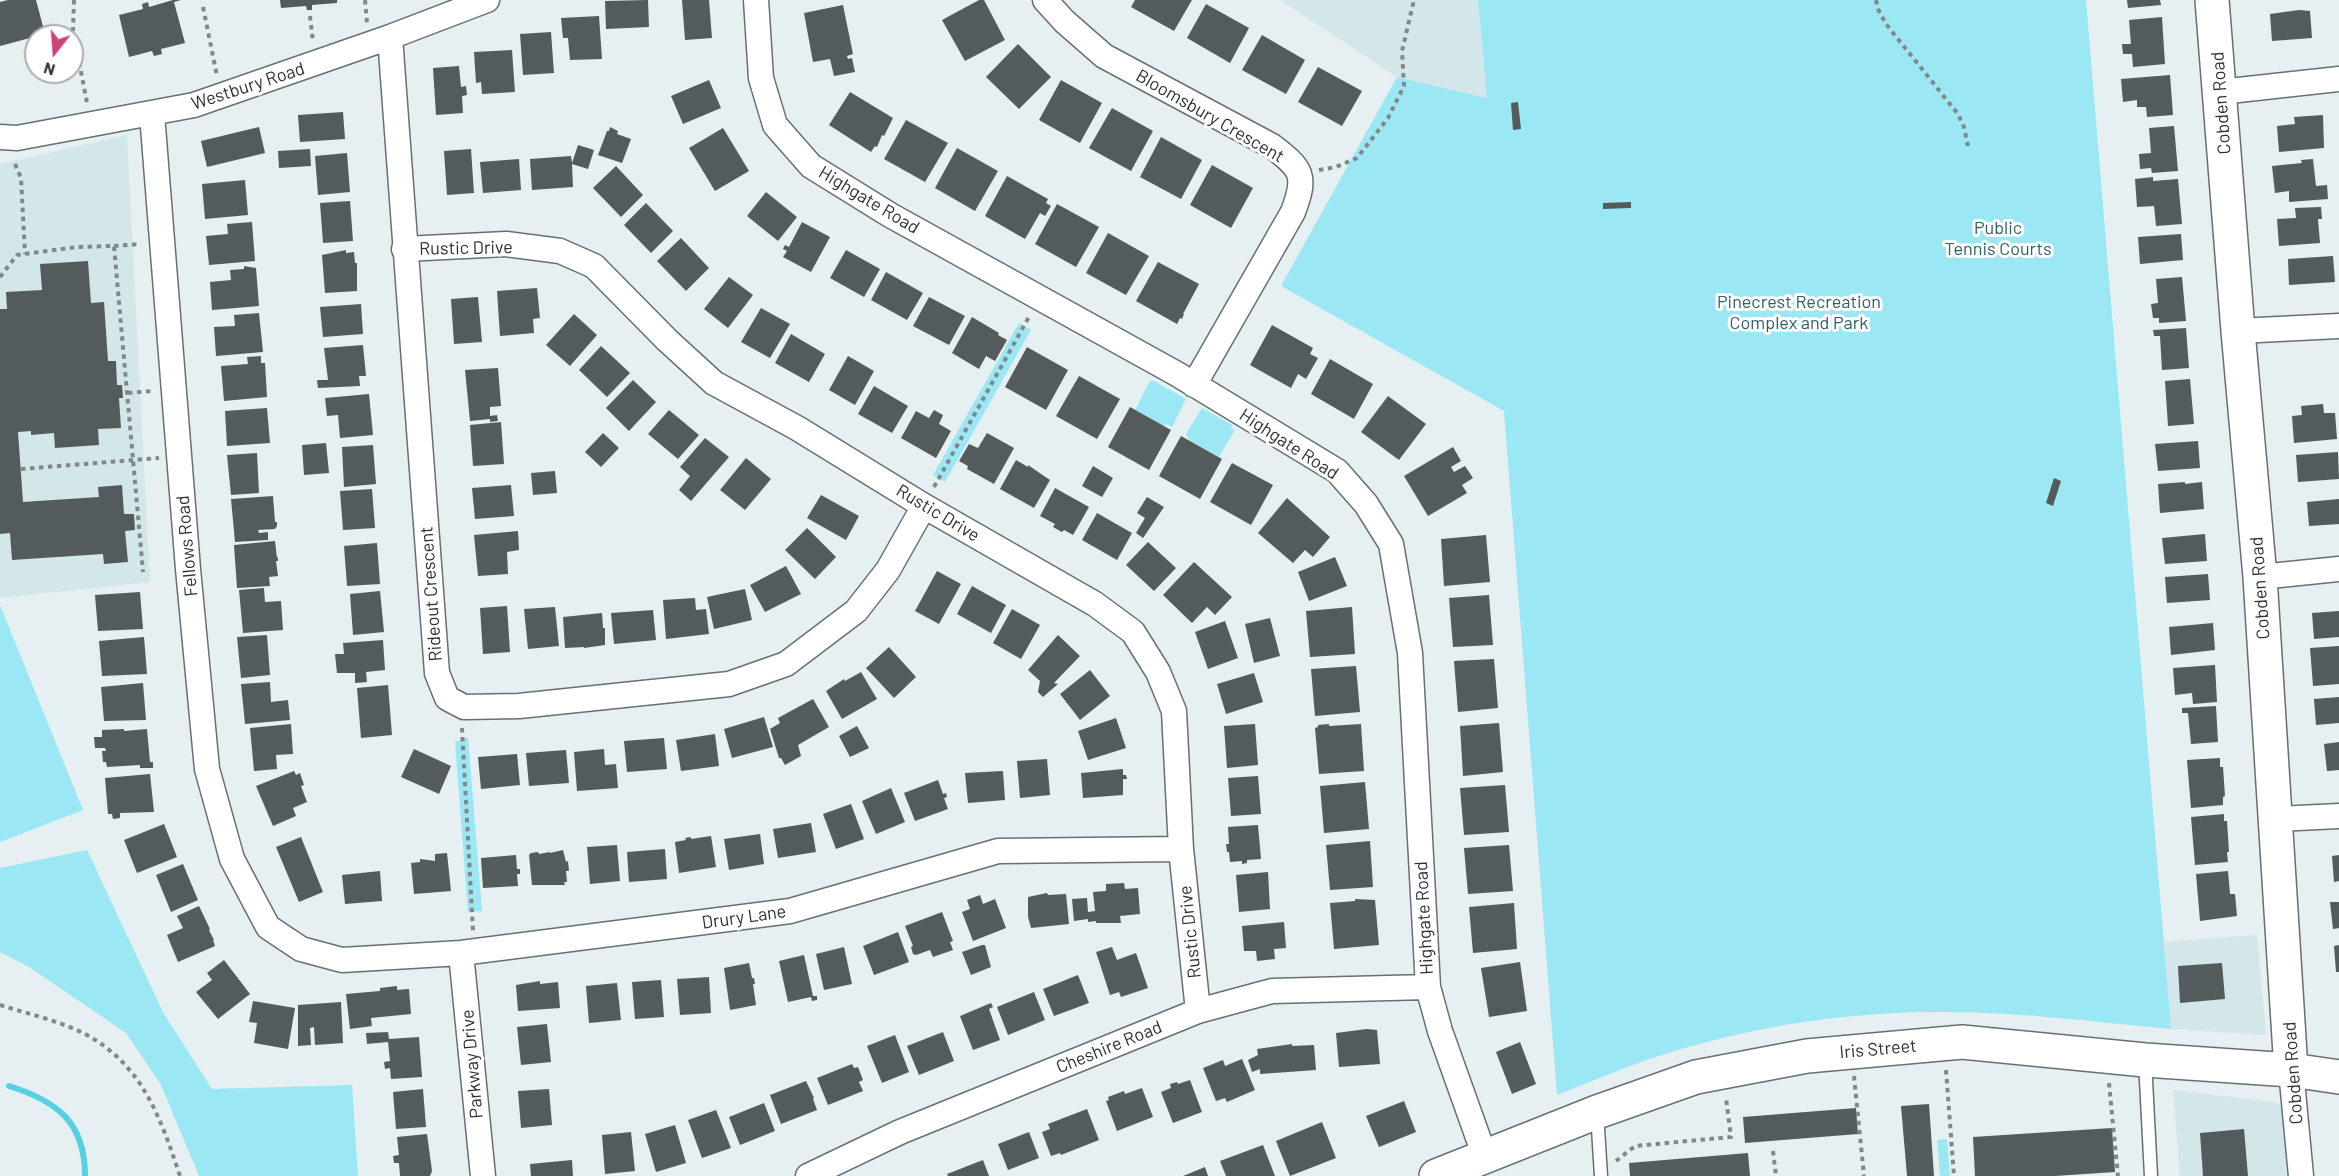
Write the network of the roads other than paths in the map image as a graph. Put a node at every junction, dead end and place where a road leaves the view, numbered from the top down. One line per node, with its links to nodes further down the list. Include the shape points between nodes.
1 (487, 0): 5 (street, Westbury Road)
2 (756, 0): 13 (street, Highgate Road, via 761,78 775,125 811,166)
3 (1045, 0): 13 (street, Bloomsbury Crescent, via 1104,56 1272,146 1301,174 1293,212)
4 (2212, 0): 7 (street, Cobden Road)
5 (390, 37): 8 (street, Westbury Road, via 221,97); 10 (street, Rideout Crescent)
6 (2339, 79): 7 (street)
7 (2220, 92): 12 (street, Cobden Road)
8 (152, 114): 9 (street, Westbury Road, via 17,138); 20 (street, Fellows Road, via 207,769 232,859 268,927)
9 (0, 137)
10 (404, 249): 14 (street, Rustic Drive, via 506,244 560,251 594,266 714,383 797,428); 14 (street, Rideout Crescent, via 436,673 447,698 464,707 519,706 729,684 786,664 856,611 888,570)
11 (2339, 326): 12 (street)
12 (2238, 331): 16 (street, Cobden Road)
13 (1194, 385): 22 (street, Highgate Road, via 1336,471 1366,504 1391,544 1410,653)
14 (924, 506): 19 (street, Rustic Drive, via 1095,604 1133,632 1158,672 1174,711)
15 (2339, 569): 16 (street)
16 (2260, 577): 18 (street, Cobden Road)
17 (2339, 816): 18 (street)
18 (2277, 819): 25 (street, Cobden Road)
19 (1181, 849): 21 (street, Drury Lane, via 998,851 789,912); 23 (street, Rustic Drive)
20 (301, 949): 21 (street, Drury Lane, via 342,960)
21 (468, 952): 30 (street, Parkway Drive)
22 (1428, 987): 23 (street, Cheshire Road, via 1272,991); 28 (street, Highgate Road)
23 (1198, 1011): 31 (street, Cheshire Road, via 900,1132)
24 (2145, 1060): 25 (street, Iris Street); 27 (street, Iris Street, via 1962,1042 1807,1056 1696,1077); 33 (lane)
25 (2291, 1070): 26 (street, Iris Street); 34 (street, Cobden Road)
26 (2339, 1077)
27 (1597, 1112): 28 (street, Iris Street); 29 (lane)
28 (1485, 1157): 32 (street, Iris Street)
29 (1601, 1171)
30 (483, 1176)
31 (807, 1176)
32 (1436, 1176)
33 (2151, 1176)
34 (2301, 1176)

